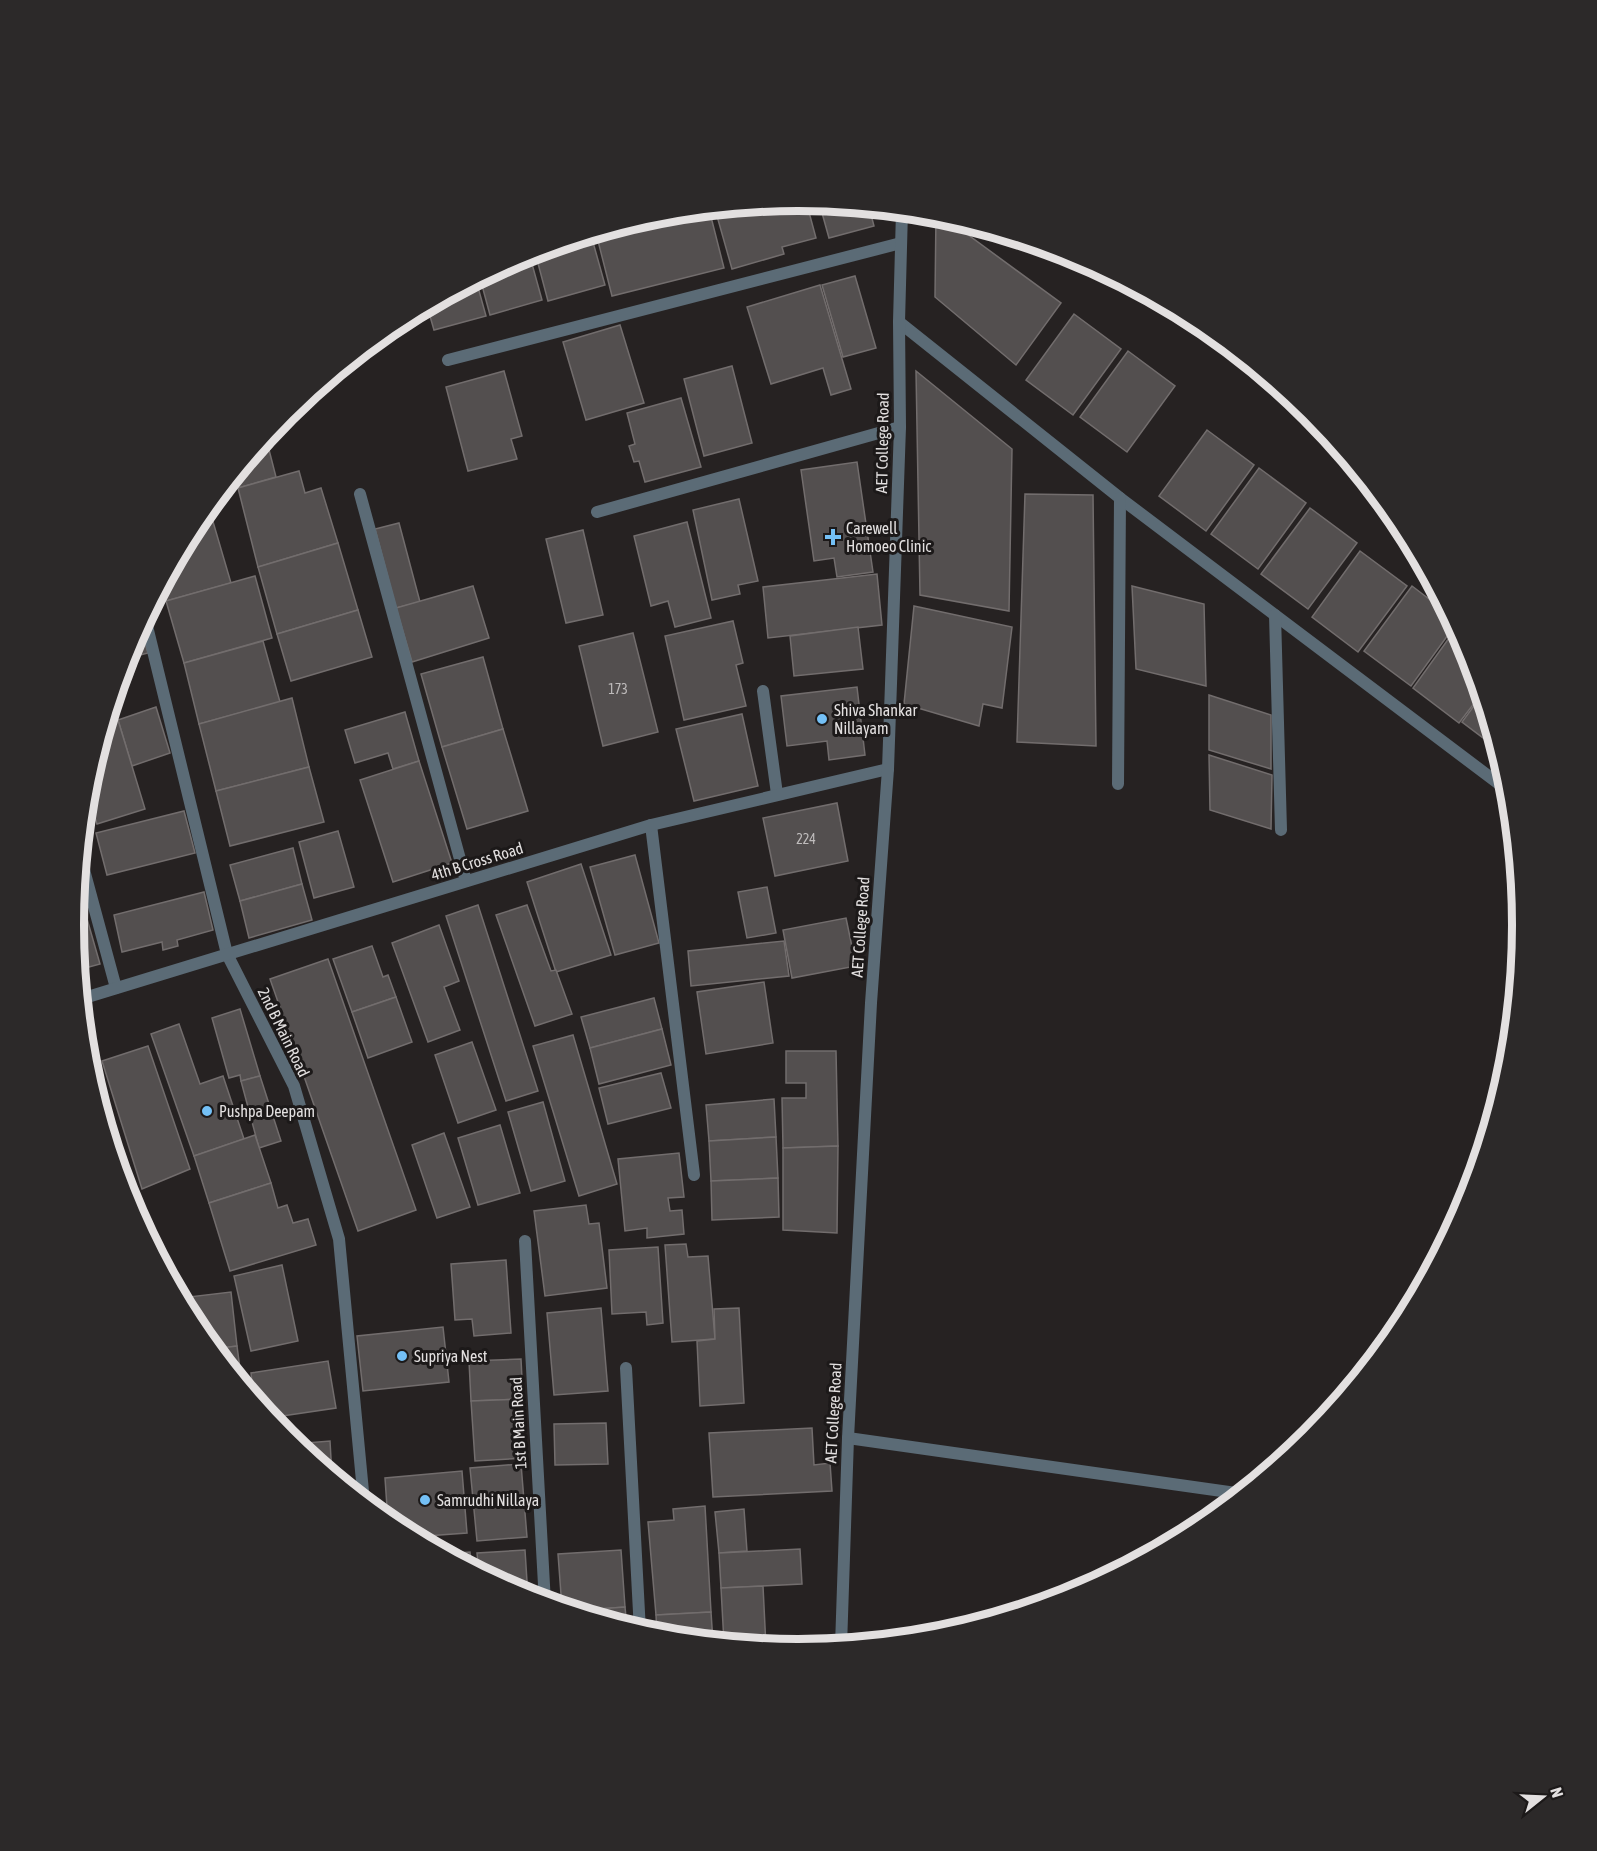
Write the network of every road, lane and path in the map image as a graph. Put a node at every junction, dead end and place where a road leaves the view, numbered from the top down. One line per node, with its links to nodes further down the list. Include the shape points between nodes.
1 (902, 219): 2 (street, AET College Road)
2 (901, 243): 3 (street, AET College Road); 4 (street)
3 (899, 322): 5 (street, AET College Road); 7 (street)
4 (448, 360)
5 (900, 427): 8 (street); 12 (street, AET College Road)
6 (360, 494): 19 (street)
7 (1120, 498): 9 (street); 13 (street)
8 (597, 512)
9 (1275, 615): 14 (street); 17 (street)
10 (148, 630): 20 (street, 2nd B Main Road)
11 (764, 691): 15 (street)
12 (888, 769): 15 (street, 4th B Cross Road); 26 (street, AET College Road, via 871,1003)
13 (1118, 784)
14 (1499, 786)
15 (777, 794): 16 (street, 4th B Cross Road)
16 (651, 825): 19 (street, 4th B Cross Road); 23 (street)
17 (1281, 830)
18 (86, 875): 21 (street)
19 (466, 881): 20 (street, 4th B Cross Road)
20 (227, 954): 21 (street, 4th B Cross Road); 27 (street, 2nd B Main Road, via 294,1086 339,1239)
21 (116, 988): 22 (street, 4th B Cross Road)
22 (88, 997)
23 (694, 1175)
24 (525, 1241): 29 (street, 1st B Main Road)
25 (626, 1368): 30 (street)
26 (848, 1438): 28 (street); 31 (street, AET College Road)
27 (363, 1491)
28 (1232, 1492)
29 (545, 1593)
30 (640, 1622)
31 (841, 1638)

